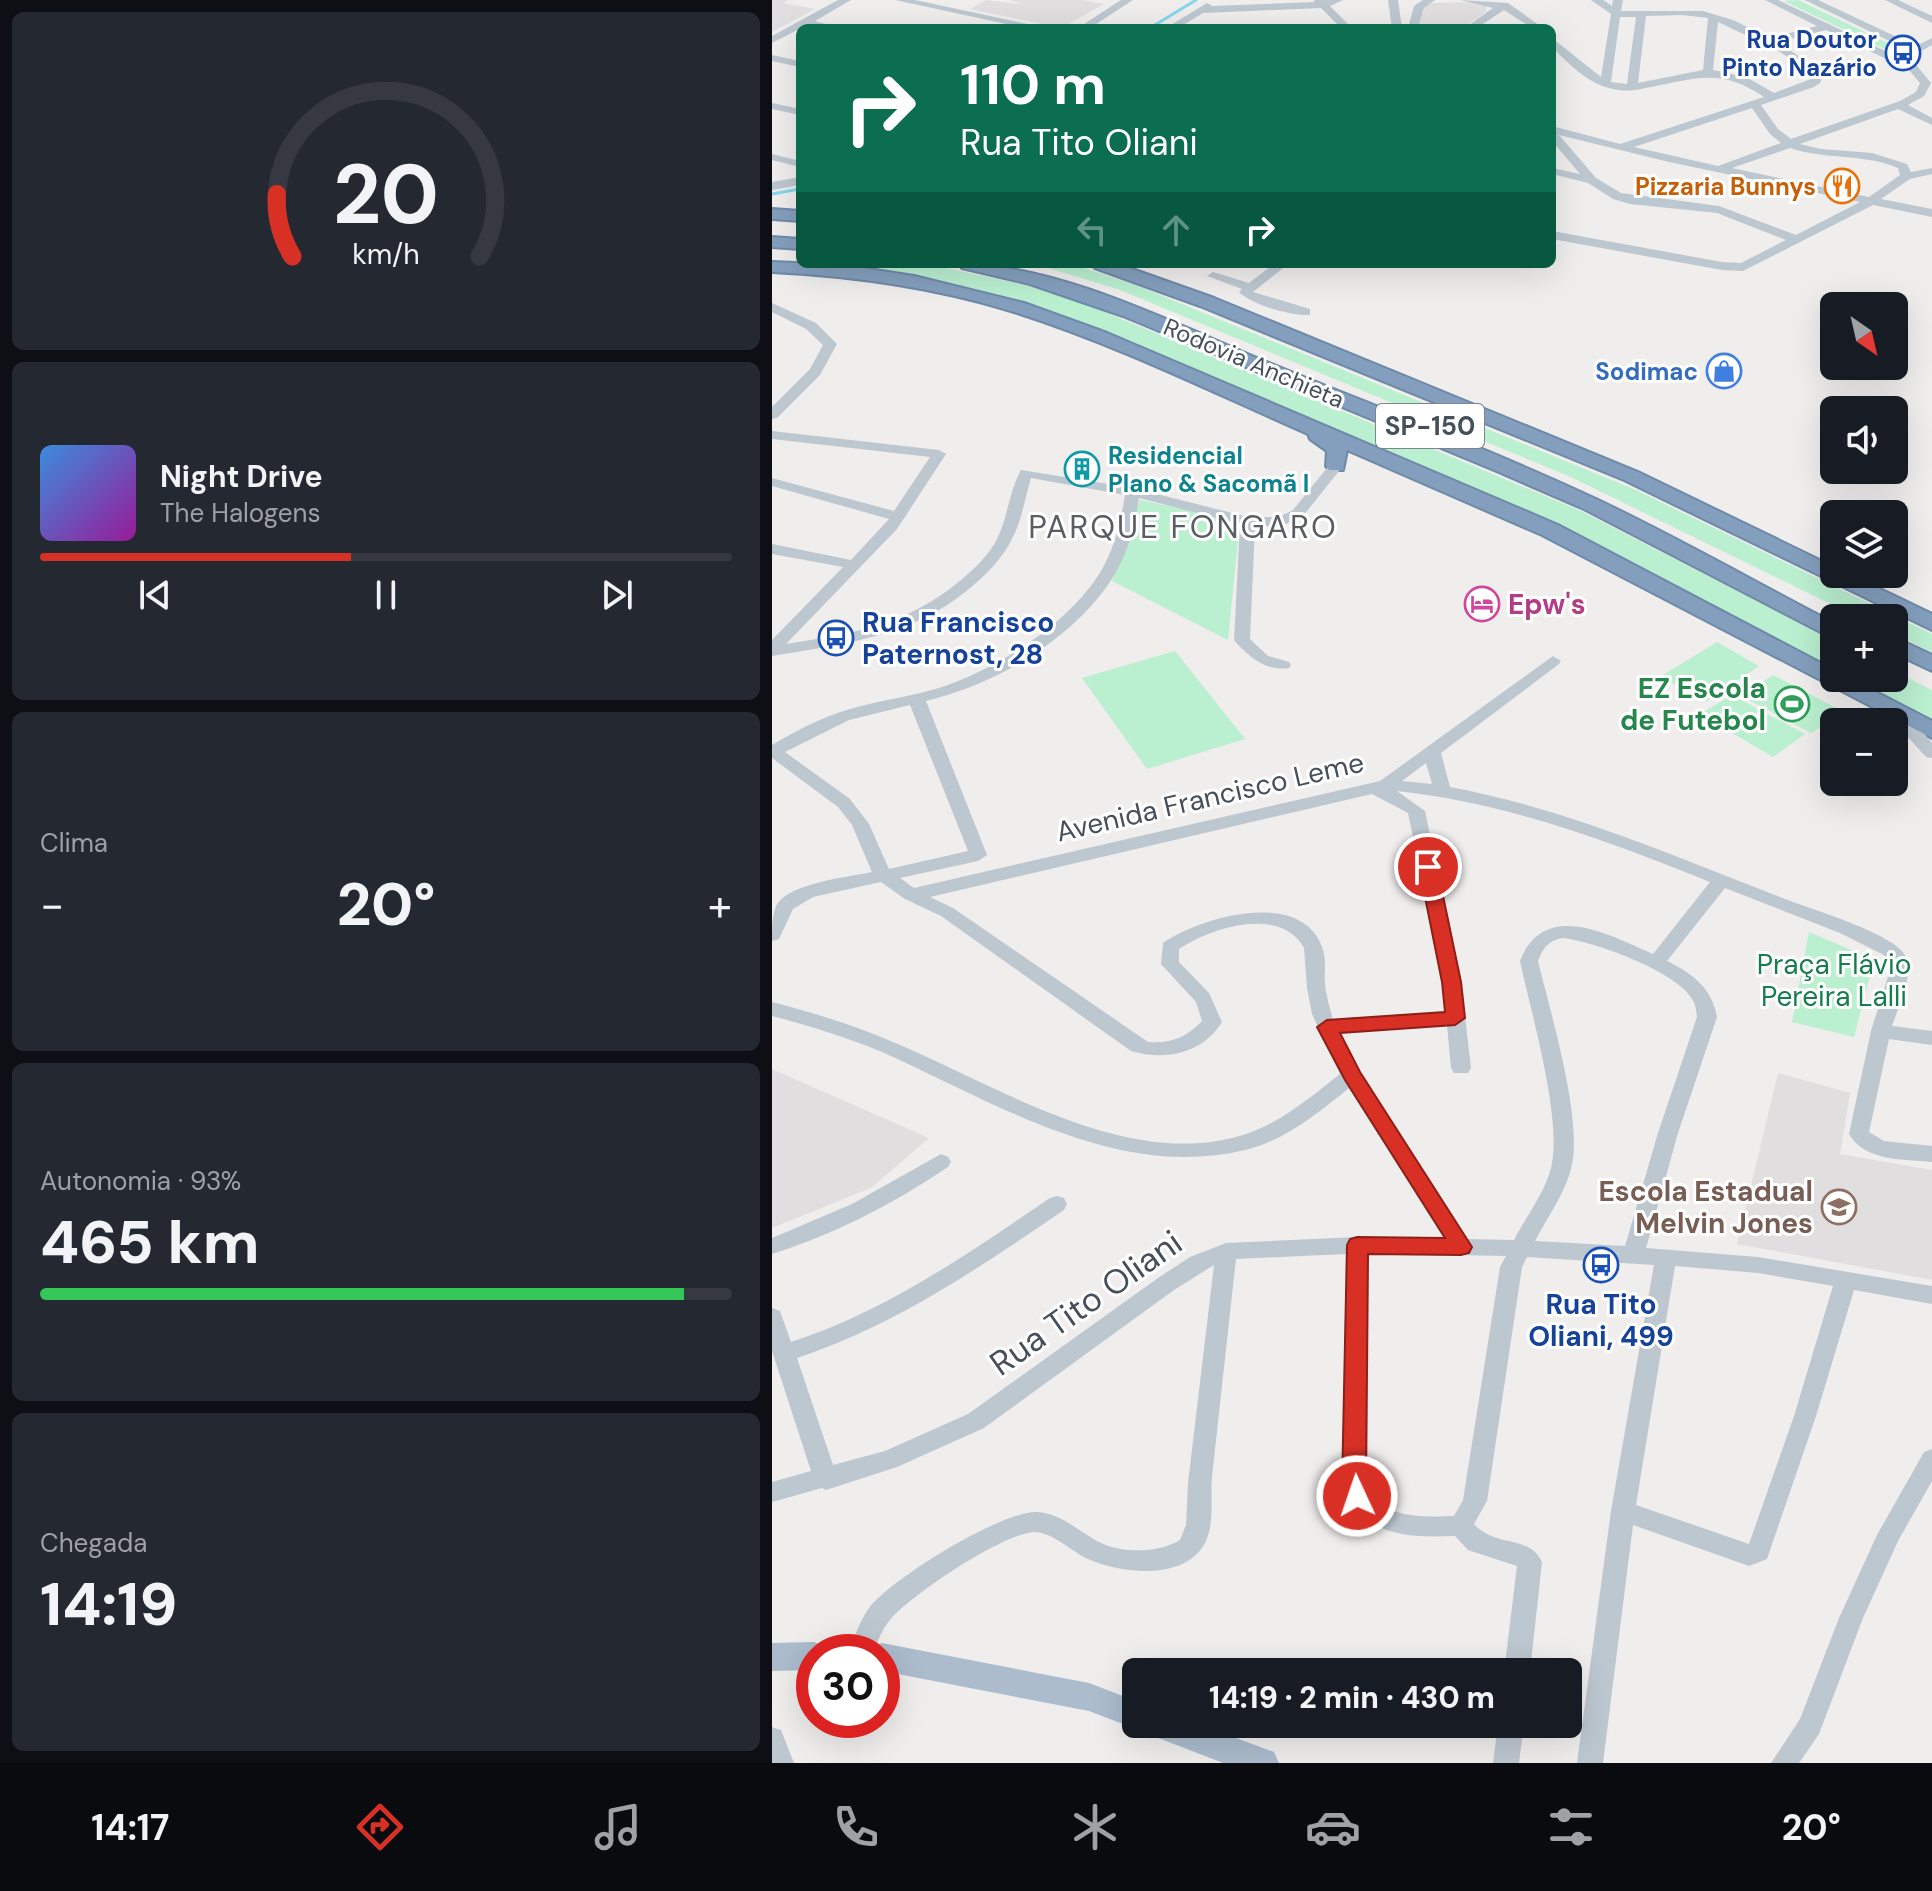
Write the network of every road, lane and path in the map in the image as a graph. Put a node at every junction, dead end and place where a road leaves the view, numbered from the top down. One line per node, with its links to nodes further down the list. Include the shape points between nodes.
1 (846, 0): 23 (street)
2 (900, 0): 26 (street)
3 (1103, 0): 15 (street)
4 (1216, 0): 18 (street)
5 (1338, 0): 16 (street)
6 (1393, 0): 30 (street)
7 (1430, 0): 31 (street, via 1419,6)
8 (1465, 0): 17 (street)
9 (1596, 0): 19 (street)
10 (1618, 0): 19 (street)
11 (1660, 0): 20 (street)
12 (1770, 0): 35 (street)
13 (1810, 0): 40 (street)
14 (1890, 0): 22 (street)
15 (1125, 2): 27 (street)
16 (1321, 2): 18 (street); 29 (street)
17 (1504, 5): 32 (street); 33 (street)
18 (1199, 10): 28 (street)
19 (1617, 14): 20 (street); 46 (street)
20 (1641, 15): 21 (street); 47 (street)
21 (1713, 16): 38 (street); 45 (street)
22 (1932, 20)
23 (805, 22): 24 (street); 25 (street)
24 (801, 24)
25 (815, 24)
26 (1021, 24)
27 (1089, 24)
28 (1177, 24)
29 (1343, 24)
30 (1396, 24)
31 (1414, 24)
32 (1476, 24)
33 (1534, 24)
34 (796, 27): 36 (street)
35 (1827, 27): 38 (street); 43 (street)
36 (772, 40)
37 (1932, 41): 40 (street)
38 (1766, 42): 48 (street, via 1819,73 1810,85)
39 (1556, 45): 46 (street)
40 (1914, 51): 41 (street); 43 (street)
41 (1932, 57)
42 (772, 58): 44 (street)
43 (1897, 60): 50 (street, via 1919,72 1926,83 1914,98)
44 (796, 63)
45 (1708, 71): 47 (street); 48 (street, via 1742,78)
46 (1605, 83): 47 (street)
47 (1632, 87)
48 (1772, 97): 49 (street)
49 (1755, 104): 57 (street, via 1775,134); 58 (street)
50 (1898, 105): 53 (street); 57 (street)
51 (772, 106): 52 (street)
52 (796, 111)
53 (1932, 122)
54 (1556, 132): 56 (street)
55 (1556, 136): 59 (street)
56 (1594, 142): 58 (street); 58 (street); 59 (street)
57 (1789, 143): 62 (street); 65 (street, via 1884,158 1903,166)
58 (1641, 146): 62 (street)
59 (1569, 152): 66 (street)
60 (772, 157): 61 (street)
61 (796, 163)
62 (1719, 169): 69 (street)
63 (1556, 172): 66 (street)
64 (1931, 172): 65 (street)
65 (1906, 176): 69 (street)
66 (1592, 180): 76 (street, via 1627,200 1719,210)
67 (796, 182): 68 (street)
68 (772, 186)
69 (1871, 201): 70 (street); 76 (street)
70 (1932, 213)
71 (772, 214): 72 (highway)
72 (796, 216)
73 (1556, 233): 76 (street, via 1743,267)
74 (772, 236): 75 (highway)
75 (796, 237)
76 (1798, 240)
77 (772, 242): 78 (highway)
78 (796, 244)
79 (772, 267): 84 (highway, SP-150)
80 (985, 268): 105 (highway, Rodovia Anchieta / SP-150, via 1118,308 1501,466 1591,505)
81 (1021, 268): 103 (highway, Rodovia Anchieta / SP-150, via 1138,305 1584,489)
82 (1112, 268): 99 (highway, SP-150, via 1587,457)
83 (1276, 268): 87 (street)
84 (820, 269): 86 (highway); 91 (highway, SP-150, via 893,276 1017,307)
85 (1213, 276): 87 (street)
86 (772, 281)
87 (1250, 287): 89 (street, via 1245,292 1255,298)
88 (772, 307): 90 (street, via 811,326 830,344 829,354 813,374)
89 (1305, 312)
90 (772, 415)
91 (1282, 416): 93 (highway, SP-150); 94 (highway, via 1334,445 1339,453)
92 (772, 435): 97 (street, via 939,454)
93 (1396, 463): 94 (highway, via 1359,459); 112 (highway, SP-150, via 1550,530)
94 (1336, 466): 98 (street, via 1298,513 1282,522)
95 (772, 482): 97 (street)
96 (1133, 492): 98 (street); 106 (street, via 1026,473 999,549 936,607 883,632); 116 (street, via 1118,554 1078,608 1001,669)
97 (899, 517): 102 (street)
98 (1248, 521): 110 (street, via 1242,640 1262,659)
99 (1782, 548): 101 (highway); 104 (highway, SP-150)
100 (772, 549): 102 (street)
101 (1820, 557)
102 (854, 565): 106 (street)
103 (1820, 607)
104 (1932, 623)
105 (1820, 625)
106 (772, 650)
107 (1908, 651): 109 (highway)
108 (1553, 661): 119 (street)
109 (1932, 664)
110 (1283, 665)
111 (1908, 669): 113 (highway)
112 (1820, 672)
113 (1932, 681)
114 (1854, 692): 120 (street, via 1910,728)
115 (1857, 692): 117 (highway, SP-150)
116 (916, 698): 118 (street, via 832,721); 124 (street, via 978,855)
117 (1932, 731)
118 (772, 752): 124 (street, via 844,803 860,824)
119 (1432, 752): 121 (street); 122 (street)
120 (1932, 753)
121 (1379, 786): 122 (street, Avenida Francisco Leme); 123 (street); 126 (street, Avenida Francisco Leme)
122 (1450, 793): 123 (street); 125 (street, Avenida Francisco Leme, via 1543,815)
123 (1416, 811): 131 (street)
124 (882, 874): 126 (street); 127 (street, via 808,892)
125 (1722, 880): 129 (street); 133 (street, Avenida Francisco Leme, via 1882,945 1897,958 1899,970)
126 (911, 895): 132 (street, via 947,912 1149,1050 1179,1047 1212,1022 1202,996 1170,964 1170,947 1181,937 1250,918 1292,927 1314,946 1316,986)
127 (776, 914): 128 (street)
128 (772, 935)
129 (1655, 964): 143 (street, via 1583,932 1551,936 1530,953 1565,1140 1561,1170); 145 (street, via 1700,994 1707,1017)
130 (772, 1009): 136 (street, via 880,1045 1108,1141 1155,1151 1242,1144 1307,1110)
131 (1455, 1018): 132 (street); 135 (street)
132 (1327, 1027): 136 (street)
133 (1881, 1031): 134 (street); 137 (street, via 1858,1127 1864,1141 1878,1147)
134 (1932, 1038)
135 (1461, 1068)
136 (1352, 1075): 142 (street)
137 (1932, 1154)
138 (941, 1162): 141 (street, via 871,1206 820,1231)
139 (1057, 1204): 150 (street, via 900,1307 829,1340)
140 (1357, 1245): 142 (street, Rua Tito Oliani); 144 (street, Rua Tito Oliani); 155 (street, via 1354,1488 1367,1511 1380,1518)
141 (772, 1246)
142 (1461, 1247): 143 (street, Rua Tito Oliani)
143 (1519, 1248): 145 (street, Rua Tito Oliani); 155 (street, via 1511,1267 1475,1501)
144 (1226, 1251): 152 (street, Rua Tito Oliani, via 1198,1263 976,1421 889,1460); 156 (street, via 1192,1543 1172,1556 1121,1559 1098,1553 1048,1525 1011,1527 890,1601)
145 (1633, 1254): 146 (street, Rua Tito Oliani)
146 (1666, 1256): 147 (street, Rua Tito Oliani); 154 (street)
147 (1846, 1280): 148 (street, Rua Tito Oliani); 154 (street, via 1759,1552 1749,1555)
148 (1932, 1295)
149 (772, 1317): 150 (street)
150 (786, 1353): 152 (street)
151 (1932, 1459): 169 (street, via 1857,1605 1810,1726)
152 (826, 1480): 153 (street, Rua Tito Oliani)
153 (772, 1492)
154 (1623, 1511): 168 (street)
155 (1461, 1526): 159 (street, via 1476,1543 1530,1562)
156 (869, 1634)
157 (796, 1656): 158 (main road)
158 (772, 1657)
159 (1519, 1658)
160 (900, 1660): 161 (main road, via 1089,1697)
161 (1122, 1710)
162 (1196, 1738): 166 (main road)
163 (1509, 1738): 167 (street)
164 (772, 1739): 165 (street)
165 (781, 1763)
166 (1263, 1763)
167 (1506, 1763)
168 (1590, 1763)
169 (1784, 1763)

